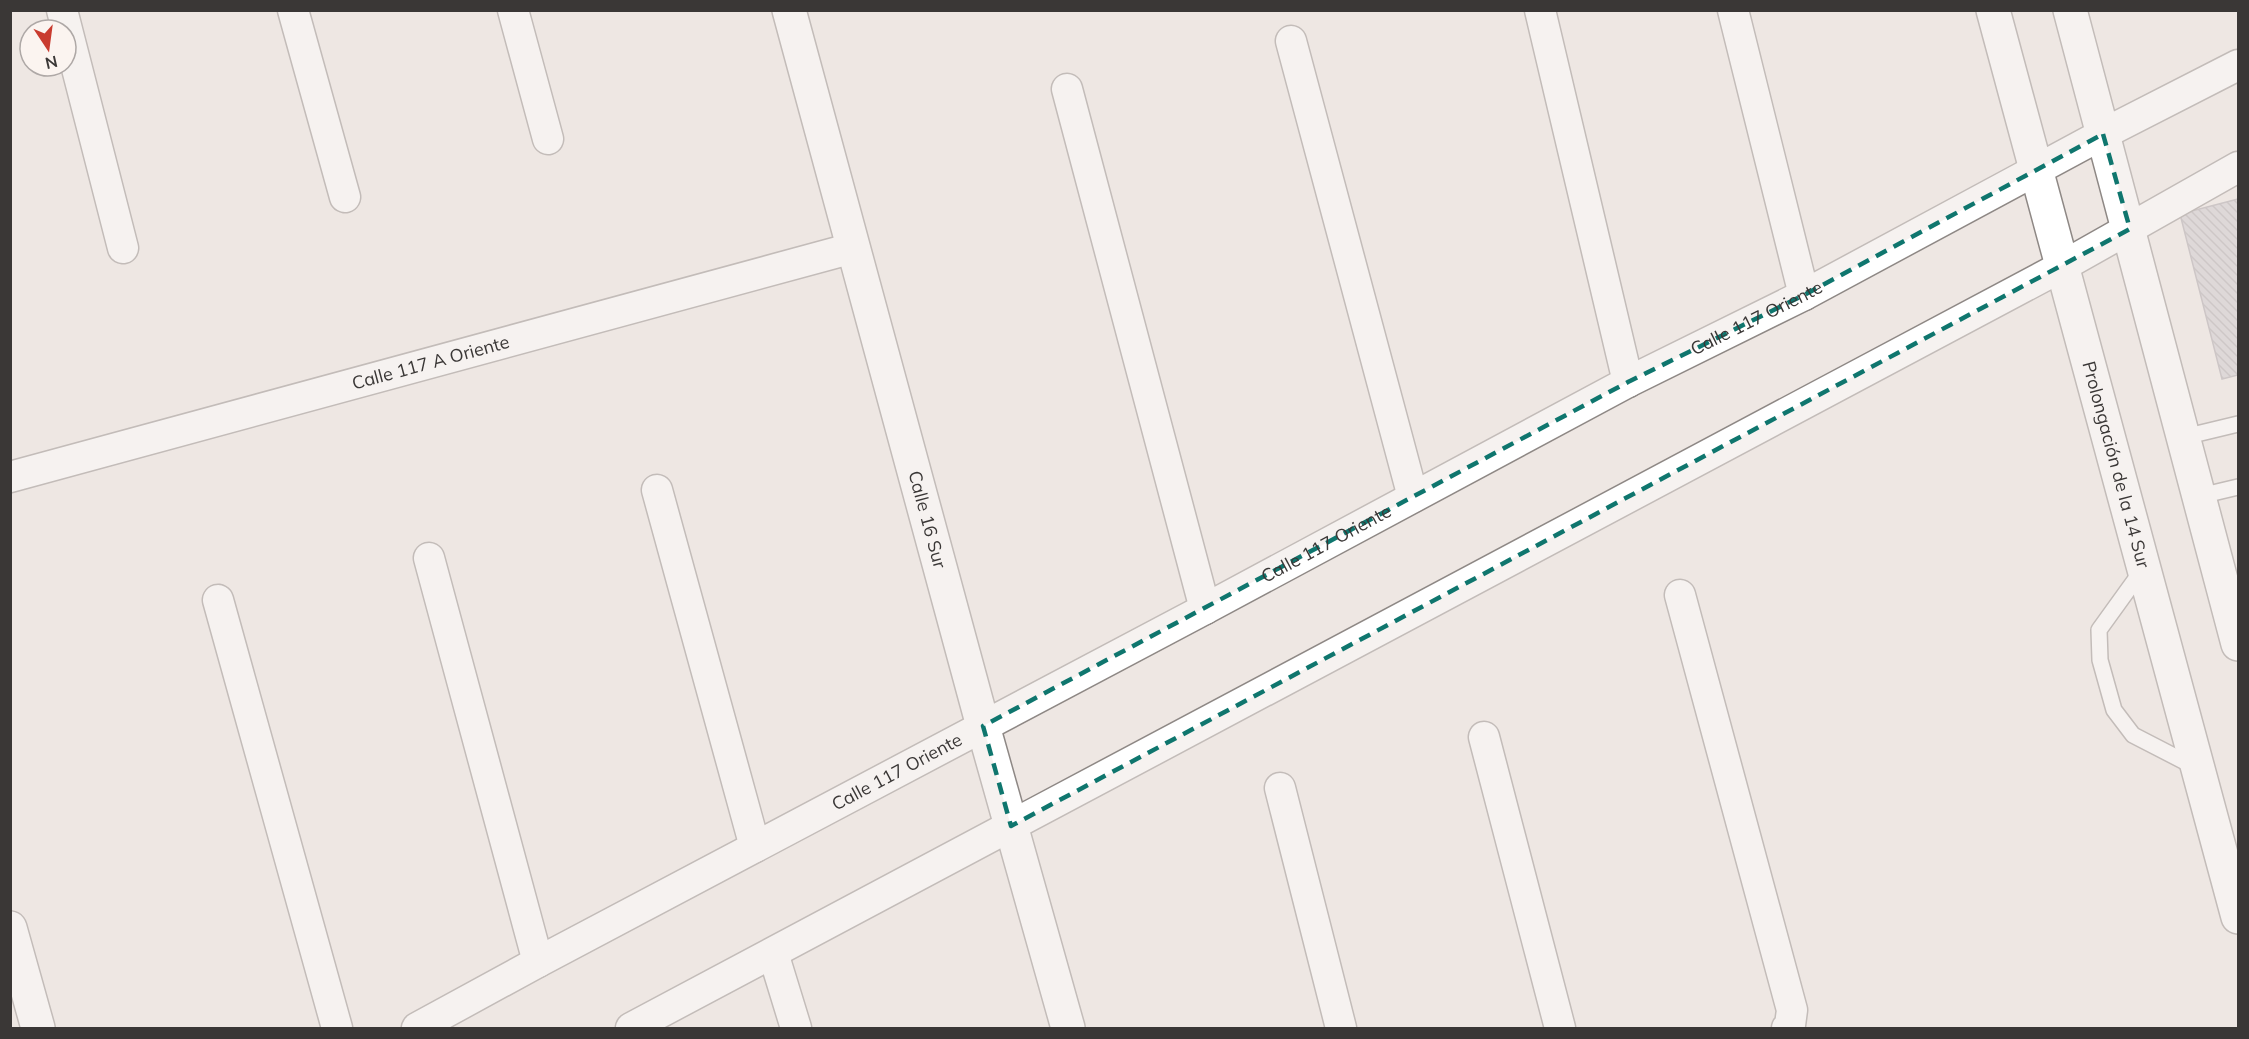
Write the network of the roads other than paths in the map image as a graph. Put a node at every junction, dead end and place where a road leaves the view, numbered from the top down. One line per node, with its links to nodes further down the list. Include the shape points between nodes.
1 (62, 10): 18 (street)
2 (293, 10): 16 (street)
3 (513, 10): 13 (street)
4 (789, 10): 19 (main road, Calle 16 Sur)
5 (1540, 10): 22 (street)
6 (1733, 10): 21 (street)
7 (1993, 10): 15 (main road, Prolongación de la 14 Sur)
8 (2070, 10): 12 (main road)
9 (1291, 41): 28 (street)
10 (2238, 65): 12 (street, Calle 117 Oriente)
11 (1067, 90): 34 (street)
12 (2103, 134): 15 (street, Calle 117 Oriente); 17 (main road)
13 (548, 139)
14 (2238, 167): 17 (street)
15 (2035, 171): 20 (main road, Prolongación de la 14 Sur); 21 (street, Calle 117 Oriente)
16 (345, 197)
17 (2130, 229): 20 (street); 24 (main road)
18 (123, 248)
19 (853, 248): 25 (street, Calle 117 A Oriente); 36 (main road, Calle 16 Sur)
20 (2061, 267): 31 (main road, Prolongación de la 14 Sur); 40 (street)
21 (1804, 295): 22 (street, Calle 117 Oriente)
22 (1628, 382): 28 (street, Calle 117 Oriente)
23 (2238, 424): 24 (lane)
24 (2184, 437): 29 (main road)
25 (10, 477)
26 (2238, 487): 29 (lane)
27 (657, 490): 41 (street)
28 (1413, 496): 34 (street, Calle 117 Oriente)
29 (2200, 496): 35 (main road)
30 (429, 558): 45 (street)
31 (2143, 569): 38 (main road, Prolongación de la 14 Sur); 38 (lane, via 2099,630 2100,660 2114,710 2133,735)
32 (1680, 595): 54 (street, via 1792,1010)
33 (218, 600): 47 (street)
34 (1205, 609): 36 (street, Calle 117 Oriente)
35 (2238, 644)
36 (983, 726): 40 (main road, Calle 16 Sur); 41 (street, Calle 117 Oriente)
37 (1484, 737): 53 (street)
38 (2198, 769): 42 (main road, Prolongación de la 14 Sur)
39 (1280, 788): 52 (street)
40 (1011, 826): 44 (street); 51 (main road, Calle 16 Sur)
41 (754, 847): 45 (street, Calle 117 Oriente)
42 (2238, 917)
43 (10, 928): 46 (main road)
44 (773, 952): 49 (street); 50 (street)
45 (538, 962): 48 (street, Calle 117 Oriente)
46 (38, 1029)
47 (337, 1029)
48 (417, 1029)
49 (631, 1029)
50 (796, 1029)
51 (1068, 1029)
52 (1341, 1029)
53 (1560, 1029)
54 (1787, 1029)

